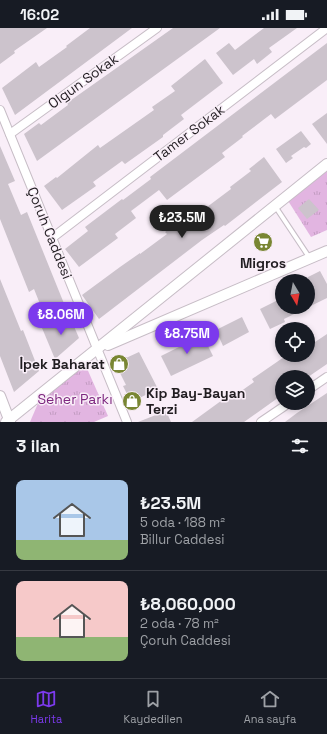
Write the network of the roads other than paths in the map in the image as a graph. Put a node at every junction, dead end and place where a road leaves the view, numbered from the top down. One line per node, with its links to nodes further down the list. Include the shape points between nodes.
1 (157, 28): 4 (street, Olgun Sokak)
2 (327, 28): 7 (street, Tamer Sokak)
3 (0, 110): 4 (street, Çoruh Caddesi)
4 (10, 134): 7 (street, Çoruh Caddesi)
5 (327, 164): 6 (street)
6 (275, 206): 9 (lane); 10 (street)
7 (52, 238): 10 (street, Çoruh Caddesi)
8 (327, 251): 9 (street)
9 (310, 259): 10 (street)
10 (97, 350): 15 (street); 16 (street, Çoruh Caddesi)
11 (327, 377): 12 (street)
12 (315, 385)
13 (0, 396): 15 (street)
14 (279, 410): 17 (street)
15 (9, 421)
16 (127, 422)
17 (261, 422)

